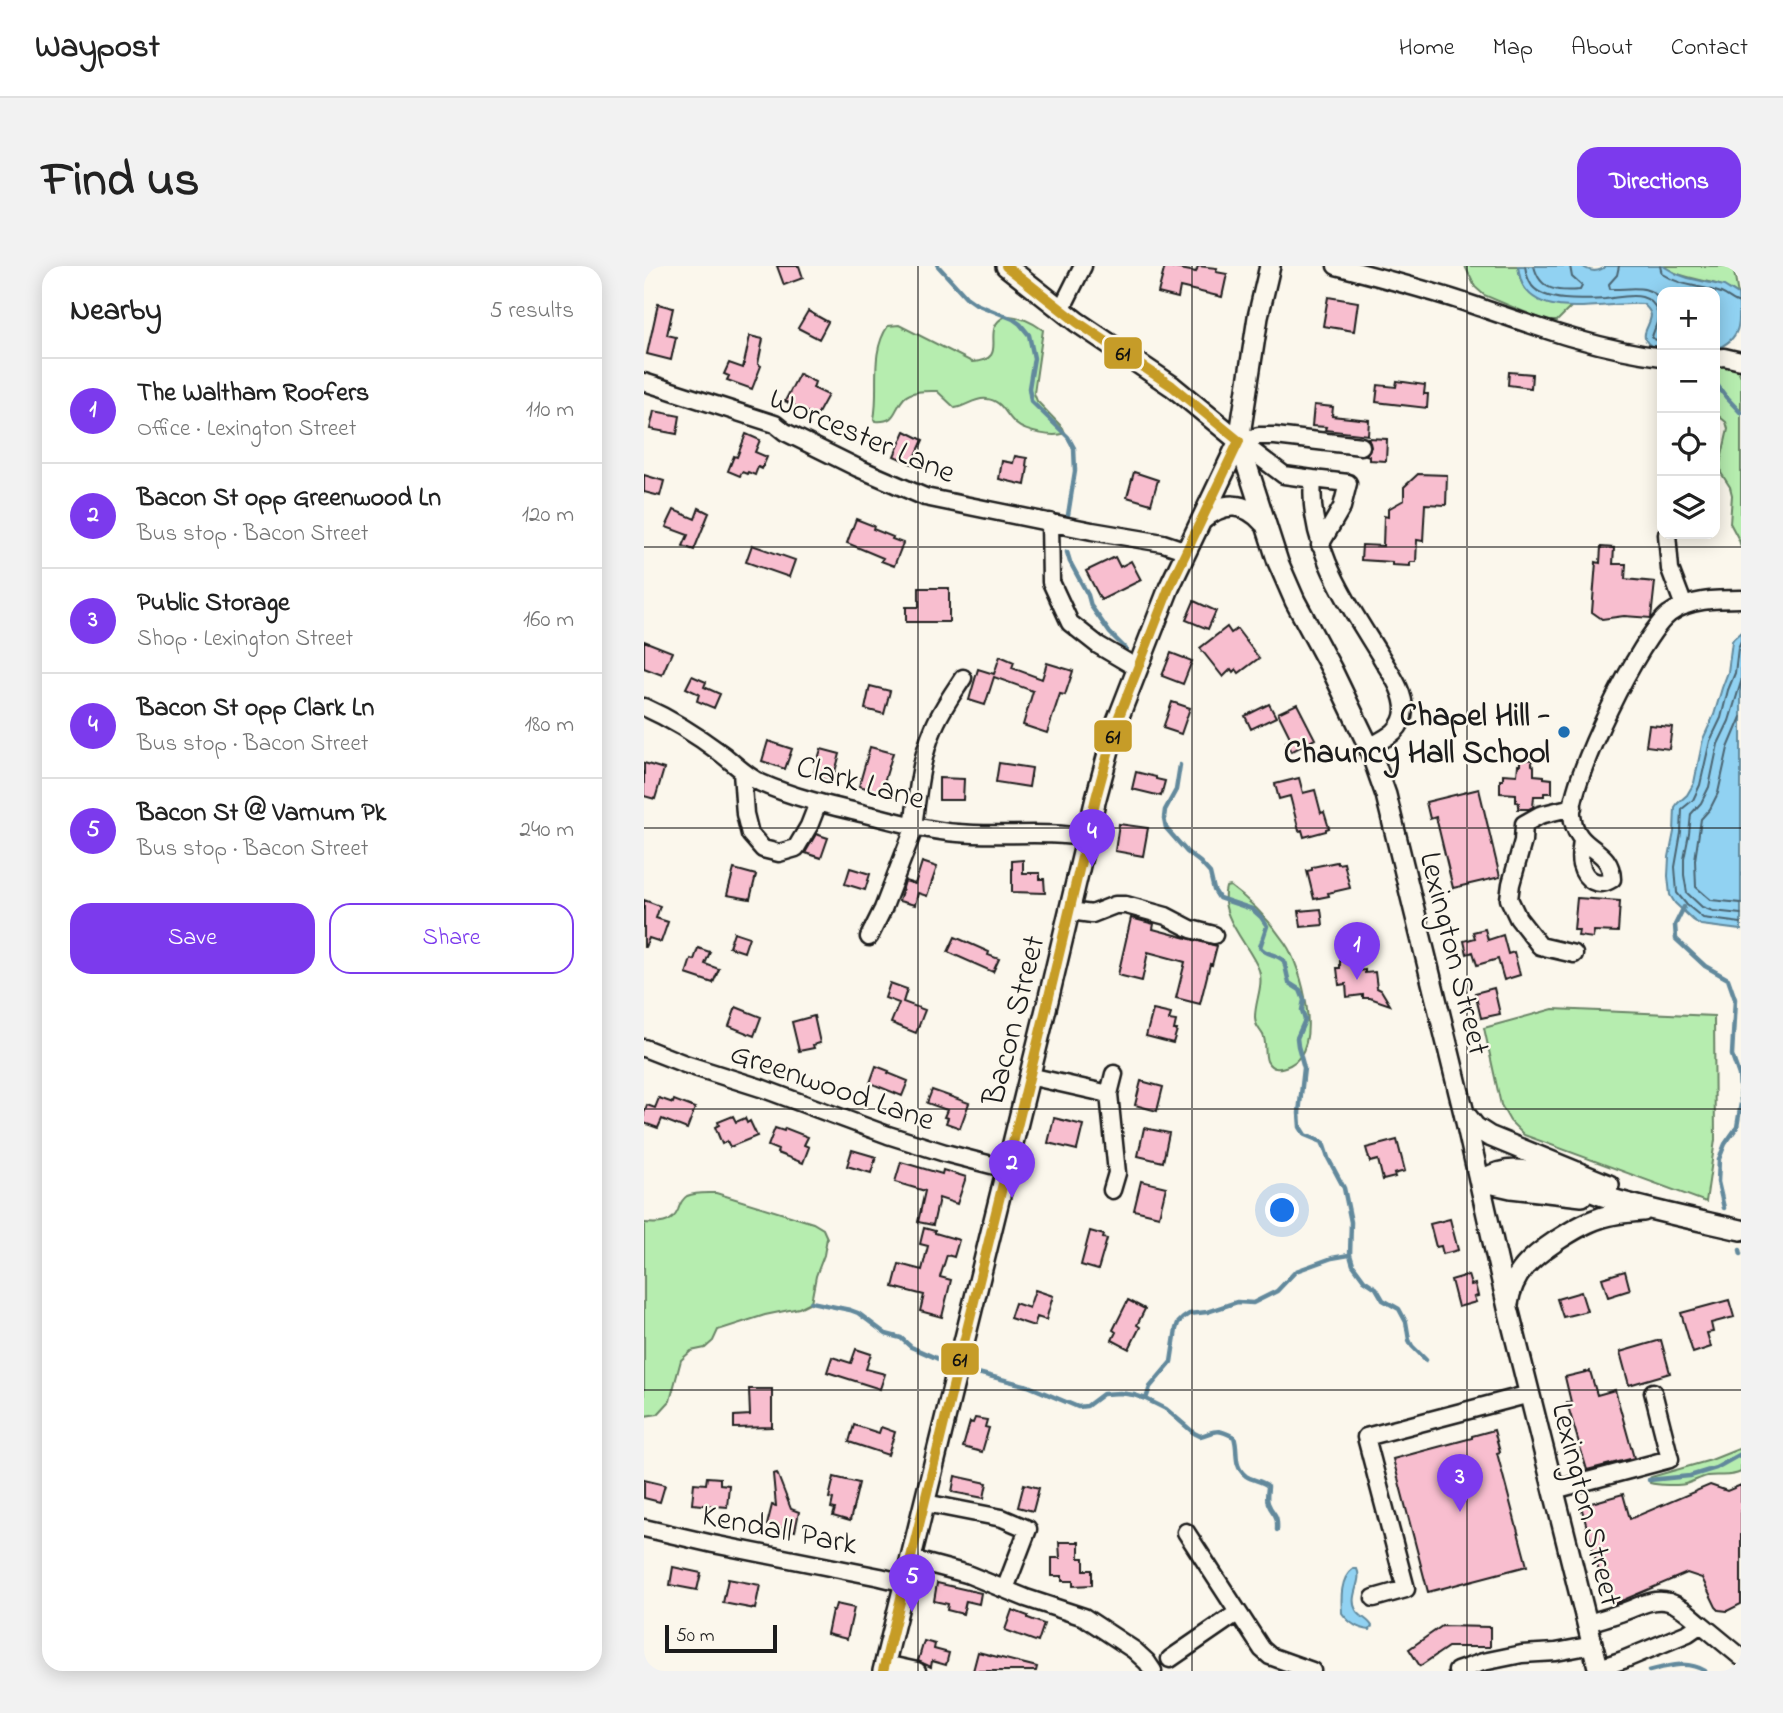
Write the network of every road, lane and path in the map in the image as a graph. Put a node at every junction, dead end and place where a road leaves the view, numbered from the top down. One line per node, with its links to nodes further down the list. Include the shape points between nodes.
1 (1006, 266): 5 (main road)
2 (1083, 266): 5 (street)
3 (1270, 266): 10 (main road, Lexington Street)
4 (1336, 266): 6 (street, via 1437,293 1570,338)
5 (1061, 310): 10 (main road, via 1172,386)
6 (1657, 356)
7 (1720, 357): 8 (street)
8 (1741, 361)
9 (644, 382): 14 (street, Worcester Lane, via 775,424 925,497)
10 (1239, 441): 11 (street, via 1275,436); 12 (street, via 1282,474); 13 (main road, Bacon Street); 15 (main road, Lexington Street)
11 (1361, 446)
12 (1313, 479): 17 (street, via 1312,506); 17 (street, via 1348,483 1342,507)
13 (1201, 521): 15 (main road, via 1216,509 1233,506 1251,510); 18 (main road, Bacon Street)
14 (1050, 522): 18 (street, Worcester Lane); 21 (street, via 1051,582 1070,623)
15 (1264, 523): 24 (main road, Lexington Street, via 1289,589)
16 (1667, 539): 20 (street, via 1670,569)
17 (1320, 545): 24 (street, via 1339,589 1402,692 1401,724 1393,735)
18 (1186, 551): 21 (main road, Bacon Street)
19 (1741, 599): 20 (street)
20 (1684, 606): 27 (street, via 1661,622 1629,671 1604,718)
21 (1138, 668): 29 (main road, Bacon Street, via 1116,724)
22 (963, 678): 28 (street, via 932,731 921,770)
23 (644, 707): 25 (street, Clark Lane, via 682,727)
24 (1369, 747): 39 (main road, Lexington Street, via 1390,807)
25 (742, 772): 26 (street, Clark Lane); 26 (street, via 750,834 763,849 779,853 796,848)
26 (818, 803): 28 (street, Clark Lane)
27 (1573, 807): 30 (street); 34 (street, via 1524,824 1509,899 1540,946)
28 (914, 826): 29 (street, Clark Lane, via 997,836); 33 (street)
29 (1087, 838): 31 (main road, Bacon Street)
30 (1582, 841)
31 (1070, 911): 32 (street, via 1086,915 1126,905); 37 (main road, Bacon Street)
32 (1214, 935)
33 (869, 937)
34 (1574, 954)
35 (644, 1048): 40 (street, Greenwood Lane, via 888,1135)
36 (1114, 1074): 38 (street)
37 (1030, 1076): 38 (street); 40 (main road, Bacon Street)
38 (1109, 1094): 42 (street, via 1117,1173)
39 (1464, 1113): 41 (main road, Lexington Street); 44 (main road, via 1489,1136)
40 (1007, 1168): 50 (main road, Bacon Street)
41 (1479, 1181): 43 (main road, via 1496,1172 1527,1171); 46 (main road, Lexington Street)
42 (1112, 1190)
43 (1667, 1212): 44 (main road); 46 (main road, via 1609,1215 1568,1233 1524,1266 1514,1282)
44 (1694, 1219): 45 (main road)
45 (1741, 1230)
46 (1508, 1308): 48 (main road, Lexington Street)
47 (1653, 1392): 49 (street, via 1670,1459)
48 (1530, 1394): 49 (main road, Lexington Street); 56 (street, via 1366,1437 1406,1589)
49 (1554, 1490): 58 (main road, Lexington Street)
50 (925, 1503): 53 (main road, Bacon Street); 55 (street, via 1003,1518 1028,1529)
51 (644, 1528): 54 (street, Kendall Park)
52 (1186, 1532): 57 (street)
53 (911, 1559): 54 (main road, Bacon Street); 55 (street)
54 (905, 1583): 63 (main road, Bacon Street)
55 (1005, 1589): 66 (street, via 1092,1621 1134,1650)
56 (1374, 1598)
57 (1237, 1612): 62 (street); 67 (street, via 1265,1653)
58 (1588, 1623): 59 (street, via 1661,1601 1684,1609); 60 (main road, Lexington Street)
59 (1701, 1624): 61 (street); 64 (street)
60 (1593, 1645): 64 (main road, Lexington Street); 68 (street, via 1522,1654)
61 (1741, 1657)
62 (1170, 1659)
63 (884, 1667): 65 (street)
64 (1599, 1670)
65 (917, 1671)
66 (1153, 1671)
67 (1312, 1671)
68 (1457, 1671)

